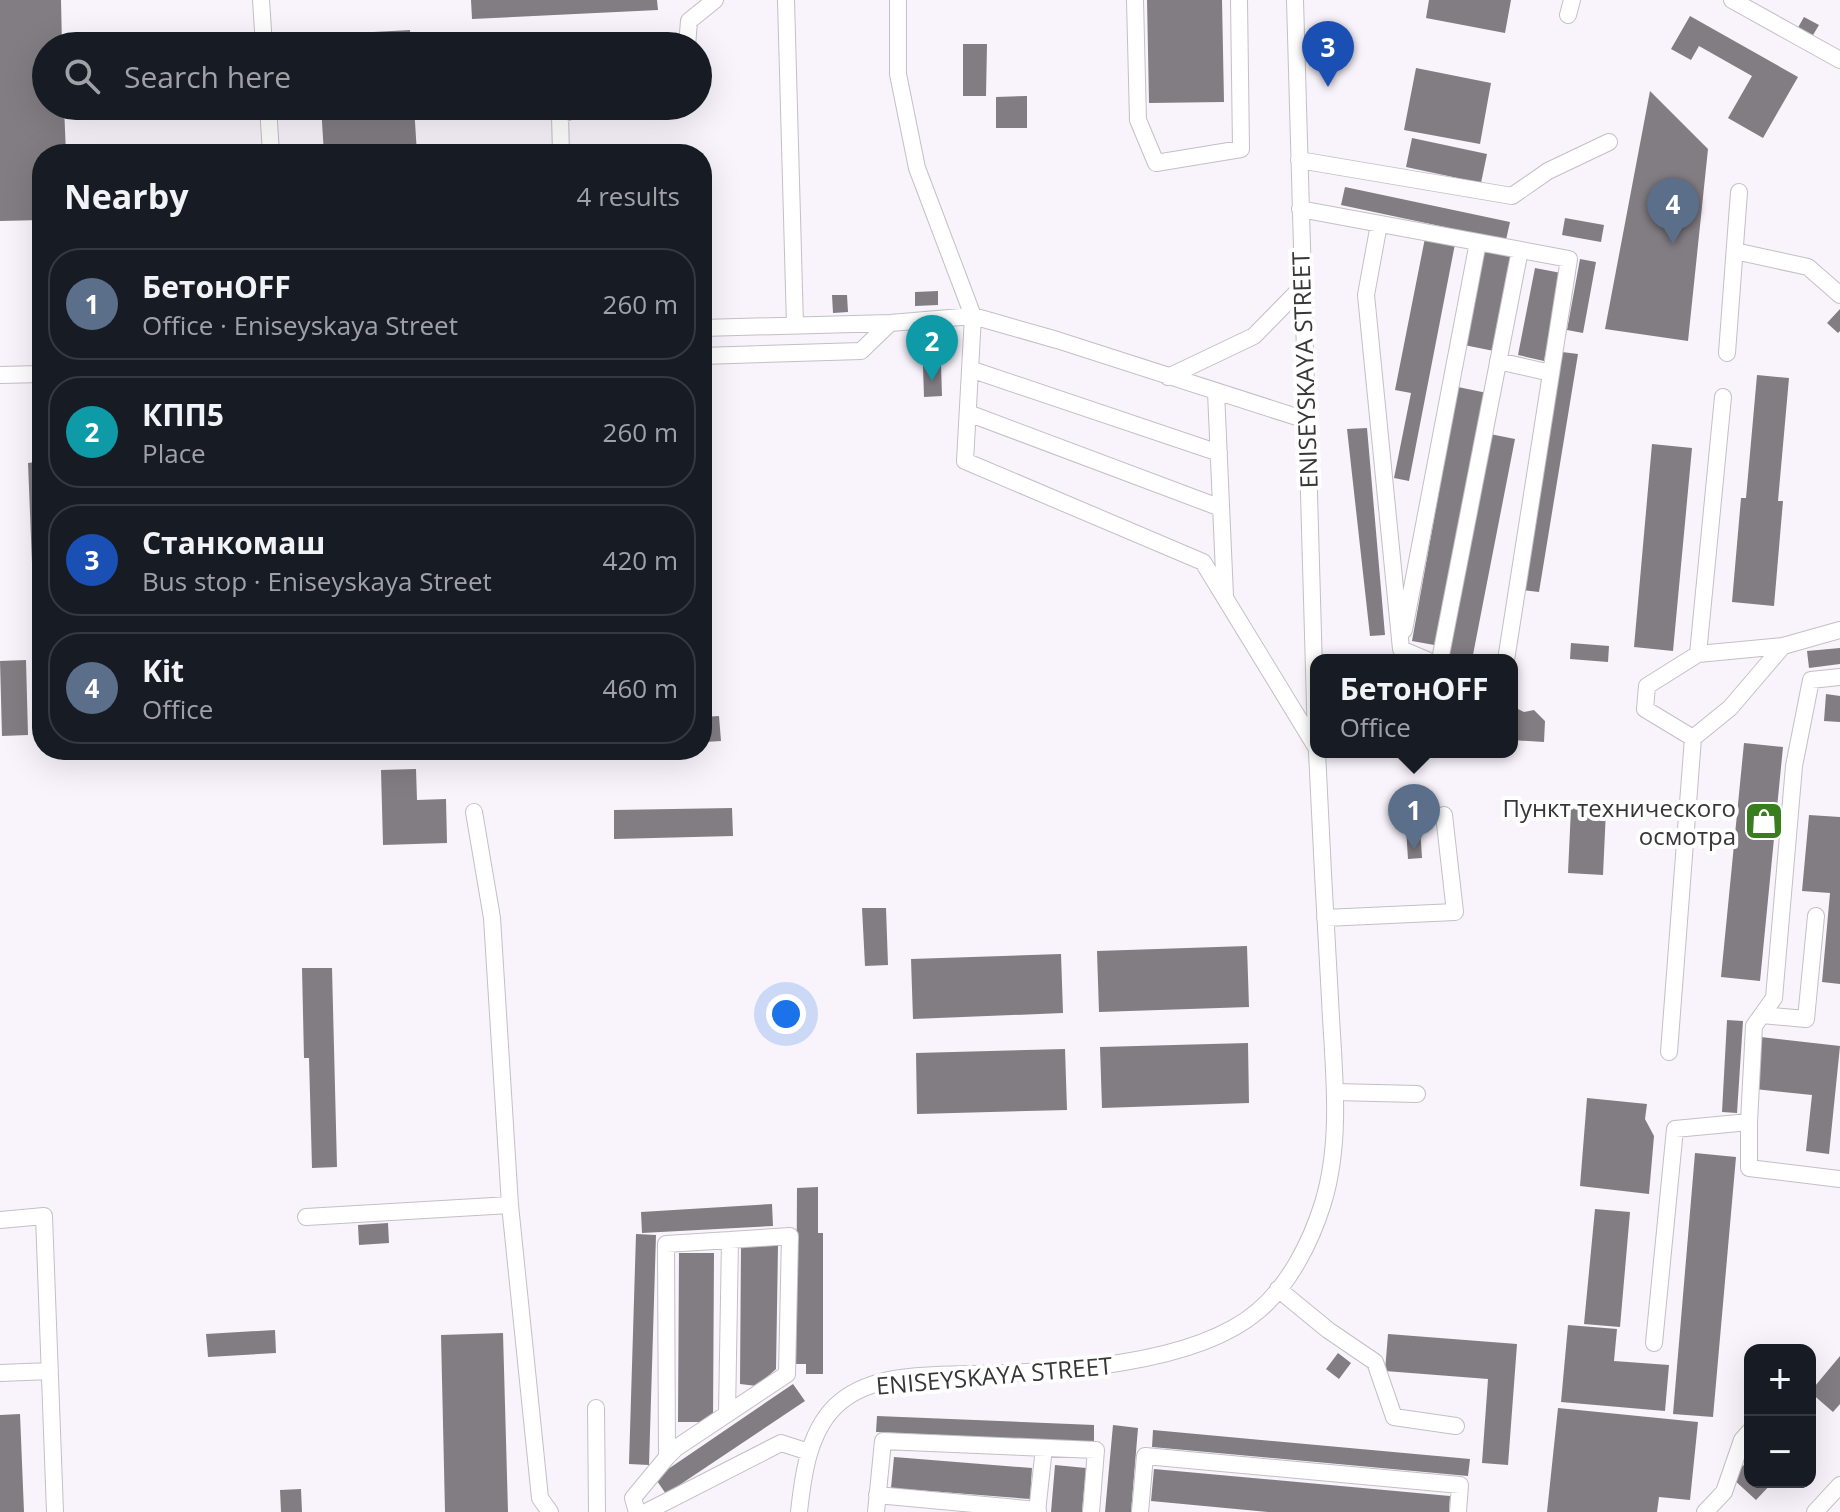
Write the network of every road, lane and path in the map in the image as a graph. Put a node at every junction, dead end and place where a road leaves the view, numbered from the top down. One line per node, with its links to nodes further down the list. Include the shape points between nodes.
1 (261, 0): 9 (street)
2 (715, 0): 10 (street, via 689,21)
3 (786, 0): 28 (street)
4 (898, 0): 26 (street, via 898,74 917,168)
5 (1135, 0): 6 (street, via 1138,120 1156,163 1241,149)
6 (1239, 0)
7 (1295, 0): 17 (street, ENISEYSKAYA STREET)
8 (1732, 0): 11 (street)
9 (263, 32)
10 (688, 32)
11 (1840, 60)
12 (269, 120): 15 (street)
13 (560, 120): 16 (street)
14 (1609, 142): 17 (street, via 1548,171 1512,196)
15 (270, 144)
16 (561, 144)
17 (1299, 160): 19 (street, ENISEYSKAYA STREET)
18 (1739, 192): 23 (street)
19 (1300, 209): 20 (street); 24 (street, ENISEYSKAYA STREET)
20 (1379, 224): 21 (street); 47 (street, via 1366,295)
21 (1478, 242): 22 (street); 47 (street)
22 (1520, 250): 32 (street); 34 (street, via 1569,259)
23 (1735, 251): 25 (street, via 1808,267); 30 (street)
24 (1302, 287): 37 (street, via 1254,336); 41 (street, ENISEYSKAYA STREET)
25 (1840, 295)
26 (973, 316): 27 (street); 33 (street); 37 (street)
27 (890, 323): 28 (street); 31 (street, via 861,351)
28 (795, 325): 29 (street)
29 (712, 328)
30 (1727, 353)
31 (712, 356)
32 (1498, 361): 34 (street); 50 (street)
33 (970, 369): 40 (street); 42 (street)
34 (1551, 373): 51 (street)
35 (32, 374): 36 (street)
36 (0, 375)
37 (1168, 377): 38 (street)
38 (1216, 392): 41 (street); 42 (street)
39 (1723, 397): 52 (street)
40 (968, 413): 43 (street); 44 (street, via 965,461 1203,562)
41 (1306, 420): 48 (street, ENISEYSKAYA STREET)
42 (1219, 453): 43 (street)
43 (1221, 508): 44 (street)
44 (1225, 598): 55 (street)
45 (1840, 630): 46 (street)
46 (1783, 646): 52 (street); 54 (street, via 1730,708)
47 (1401, 649): 49 (street)
48 (1313, 654)
49 (1413, 654)
50 (1441, 654)
51 (1507, 654)
52 (1698, 654): 54 (street, via 1647,686 1645,709)
53 (1840, 677): 61 (street, via 1811,680 1794,766 1774,998)
54 (1693, 738): 62 (street)
55 (1310, 740)
56 (1316, 758): 60 (street, ENISEYSKAYA STREET)
57 (474, 812): 67 (street, via 492,918)
58 (1444, 815): 60 (street, via 1455,912)
59 (1816, 916): 61 (street, via 1806,1019)
60 (1325, 918): 63 (street, ENISEYSKAYA STREET)
61 (1762, 1015): 65 (street, via 1754,1026)
62 (1669, 1052)
63 (1335, 1092): 64 (street); 71 (street, ENISEYSKAYA STREET, via 1333,1163 1323,1204 1308,1241)
64 (1417, 1094)
65 (1749, 1122): 66 (street, via 1749,1168); 72 (street, via 1675,1129)
66 (1840, 1179)
67 (510, 1205): 68 (street); 86 (street, via 540,1498)
68 (306, 1217)
69 (0, 1220): 73 (street, via 44,1216)
70 (730, 1240): 76 (street); 76 (street, via 790,1236 787,1374); 81 (street, via 666,1244)
71 (1278, 1289): 77 (street, via 1375,1362 1394,1417); 80 (street, ENISEYSKAYA STREET, via 1258,1311 1230,1329 1134,1361 877,1382 839,1403)
72 (1654, 1343)
73 (50, 1371): 74 (street); 85 (street)
74 (0, 1373)
75 (596, 1408): 87 (street)
76 (727, 1414): 81 (street)
77 (1456, 1426)
78 (1744, 1438): 94 (street, via 1724,1492)
79 (1044, 1448): 83 (street, via 883,1441); 84 (street); 91 (street, via 1096,1450)
80 (809, 1452): 89 (street, via 781,1443); 90 (street, ENISEYSKAYA STREET)
81 (667, 1457): 88 (street, via 633,1498)
82 (1840, 1485): 95 (street)
83 (876, 1504): 84 (street)
84 (1038, 1511)
85 (55, 1512)
86 (550, 1512)
87 (597, 1512)
88 (637, 1512)
89 (646, 1512)
90 (799, 1512)
91 (1091, 1512)
92 (1141, 1512): 93 (street, via 1145,1456 1460,1485)
93 (1458, 1512)
94 (1705, 1512)
95 (1815, 1512)

